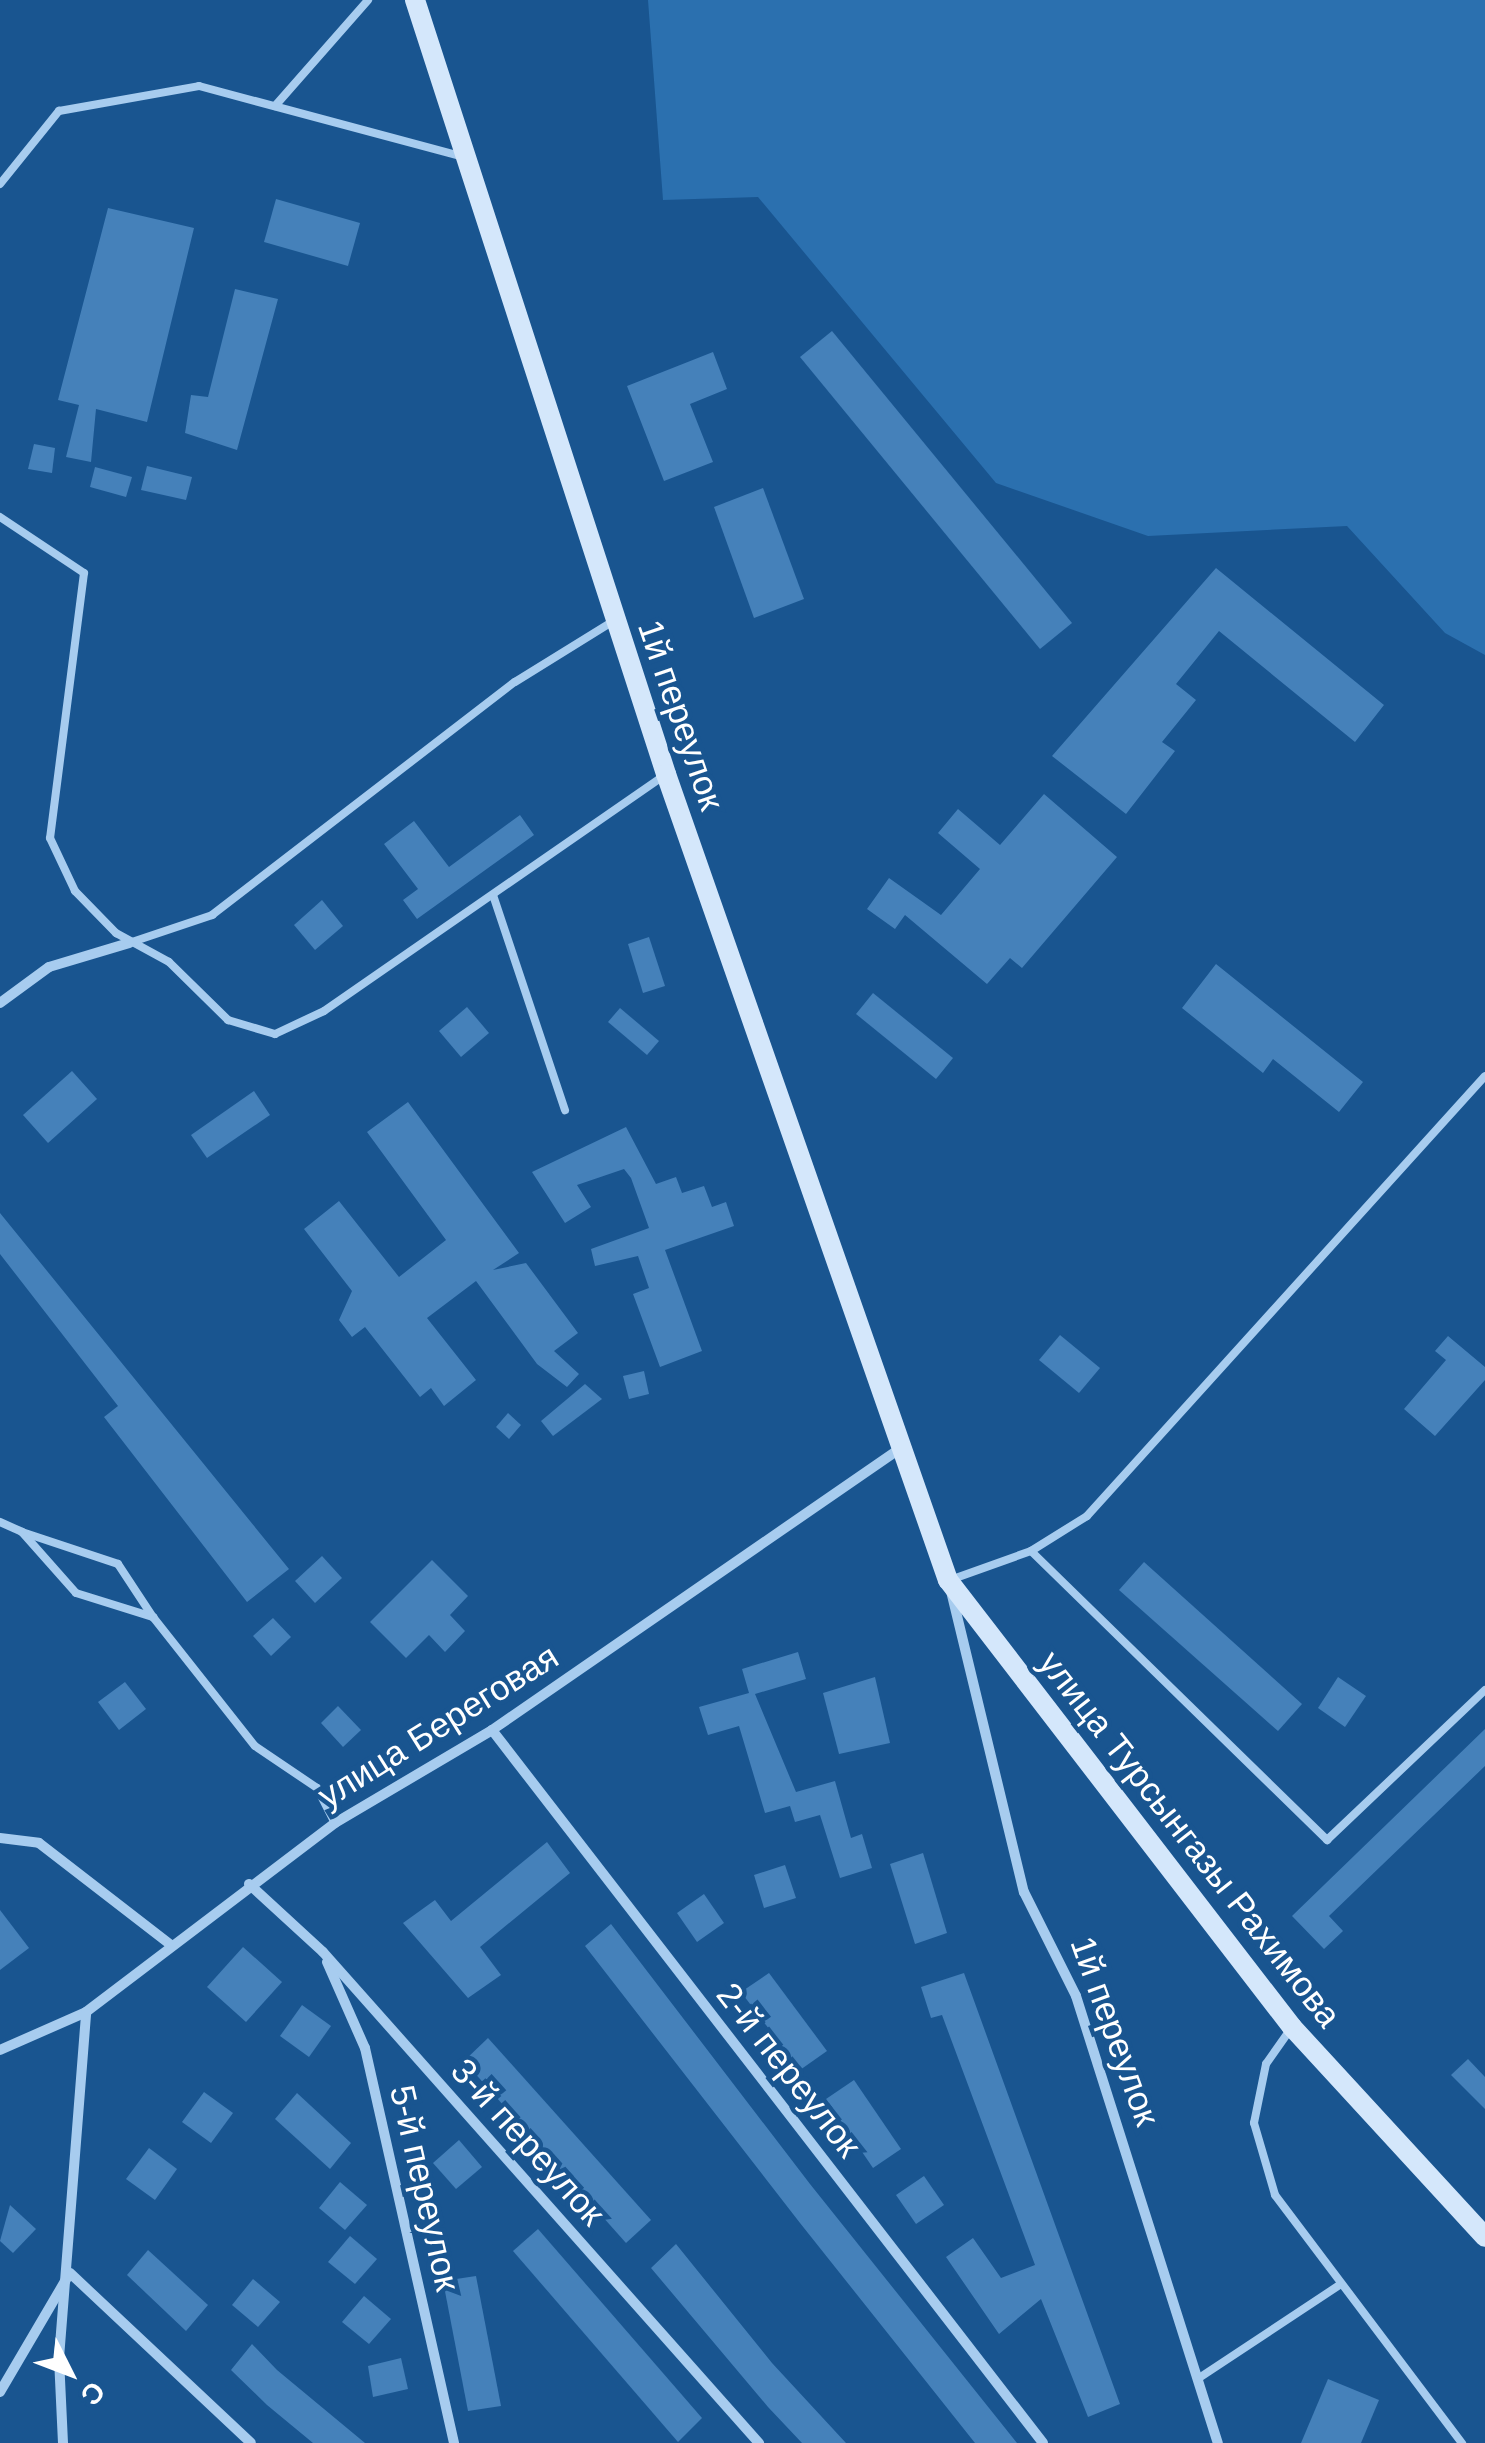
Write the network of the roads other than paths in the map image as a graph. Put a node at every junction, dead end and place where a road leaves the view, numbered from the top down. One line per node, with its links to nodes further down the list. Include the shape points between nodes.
1 (368, 0): 3 (lane)
2 (415, 0): 4 (street, 1й переулок)
3 (275, 106): 4 (lane); 5 (lane, via 199,86 59,111)
4 (465, 157): 7 (street, 1й переулок)
5 (0, 184)
6 (0, 516): 10 (lane, via 84,573 50,838 75,891)
7 (615, 620): 8 (street, 1й переулок); 10 (lane, via 515,682 212,915)
8 (666, 774): 9 (lane); 14 (street, 1й переулок)
9 (493, 895): 10 (lane, via 324,1011 275,1034 228,1020 170,962); 13 (lane)
10 (128, 943): 11 (street, via 49,967)
11 (0, 1003)
12 (1485, 1076): 17 (lane, via 1086,1516)
13 (565, 1110)
14 (906, 1444): 18 (street, улица Турсынгазы Рахимова); 21 (street, улица Береговая)
15 (0, 1522): 16 (lane)
16 (22, 1532): 19 (lane, via 76,1593); 19 (lane, via 118,1564)
17 (1031, 1551): 18 (lane); 20 (lane, via 1327,1840)
18 (948, 1580): 28 (street, улица Турсынгазы Рахимова); 33 (street, 1й переулок, via 1024,1892 1076,1996)
19 (153, 1617): 22 (lane, via 255,1746 317,1788)
20 (1485, 1690)
21 (492, 1730): 22 (street, улица Береговая); 39 (street, 2-й переулок)
22 (335, 1824): 24 (street, улица Береговая)
23 (0, 1838): 25 (street, via 39,1844)
24 (249, 1884): 25 (street, улица Береговая); 26 (street, 3-й переулок)
25 (172, 1945): 27 (street, улица Береговая)
26 (322, 1952): 37 (street, 5-й переулок, via 365,2048); 38 (street, 3-й переулок)
27 (86, 2012): 29 (street, улица Береговая); 31 (street)
28 (1292, 2027): 30 (street, улица Турсынгазы Рахимова); 32 (lane, via 1266,2064 1254,2122 1276,2194)
29 (0, 2050)
30 (1485, 2237)
31 (70, 2273): 34 (street); 35 (street, via 59,2358); 36 (street)
32 (1341, 2284): 33 (lane); 41 (lane)
33 (1199, 2378): 40 (street, 1й переулок)
34 (0, 2392)
35 (63, 2443)
36 (251, 2443)
37 (454, 2443)
38 (758, 2443)
39 (1043, 2443)
40 (1218, 2443)
41 (1462, 2443)

